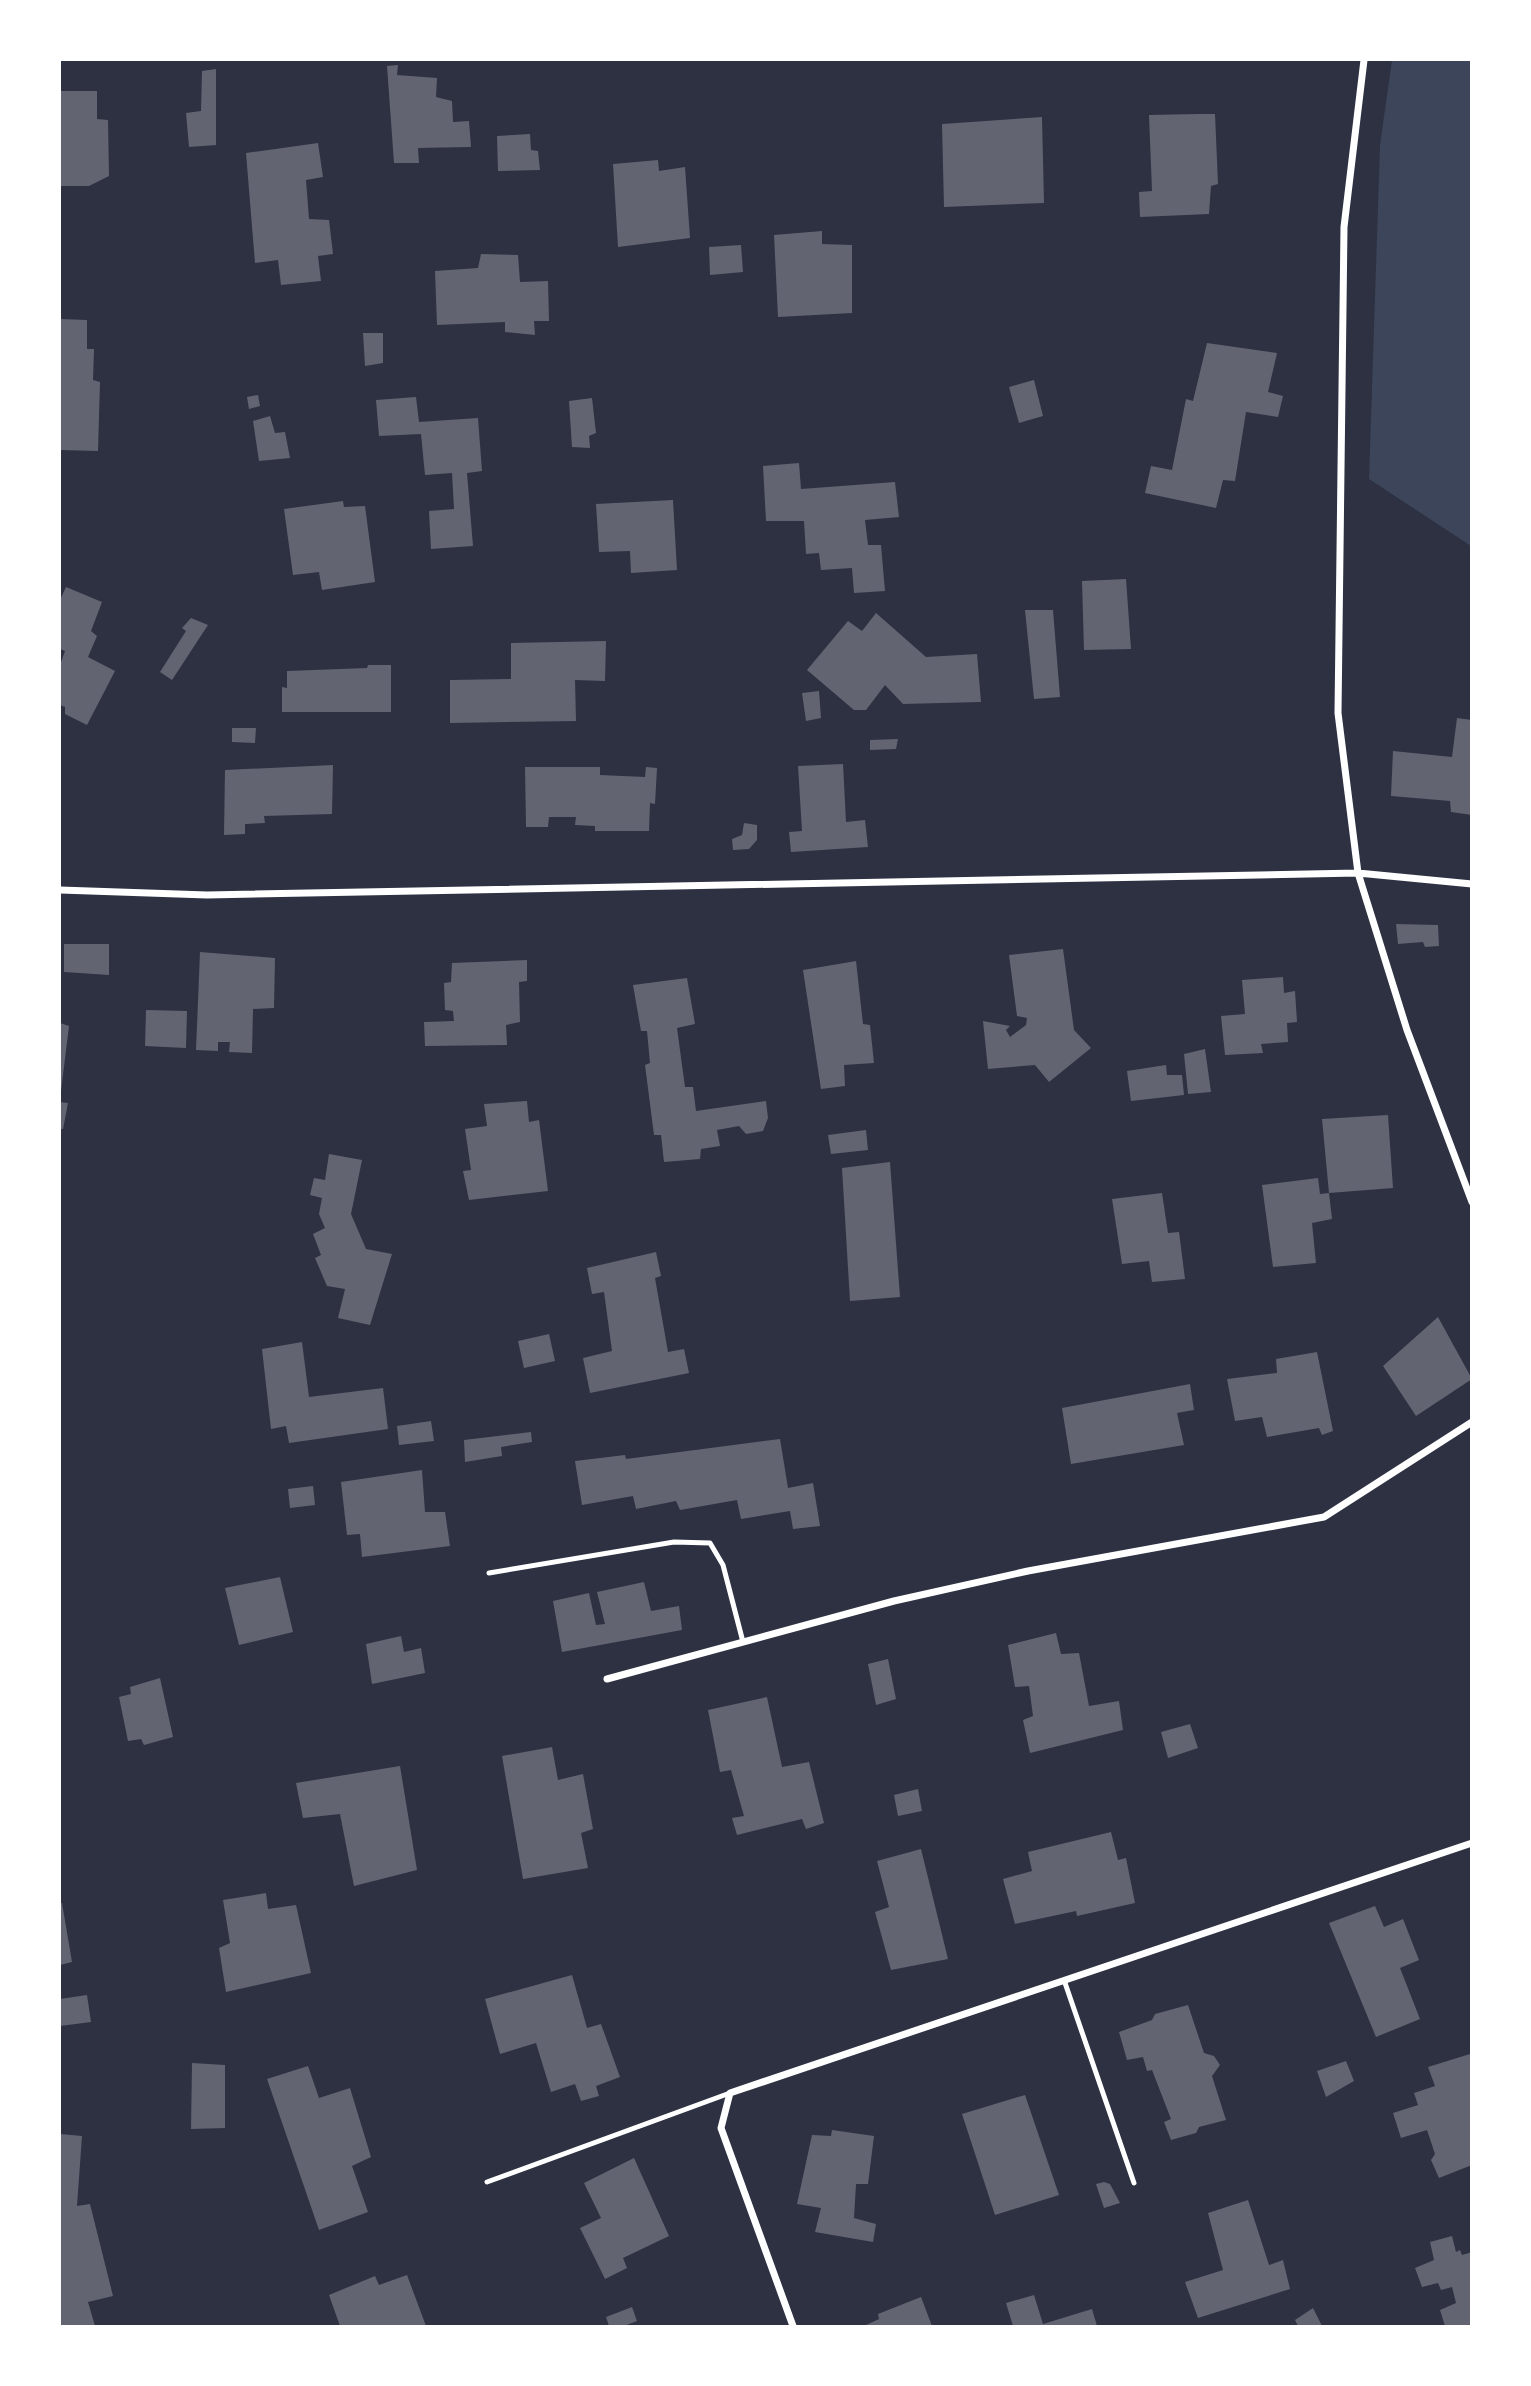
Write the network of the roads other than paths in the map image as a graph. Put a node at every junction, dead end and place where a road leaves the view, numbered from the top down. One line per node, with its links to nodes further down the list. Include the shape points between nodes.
1 (1364, 60): 2 (street, via 1344,227 1338,713)
2 (1358, 873): 3 (street); 4 (street, via 246,894); 5 (street, via 1407,1030)
3 (1472, 884)
4 (60, 890)
5 (1472, 1202)
6 (1472, 1422): 8 (street, via 1324,1517 1028,1571)
7 (489, 1573): 8 (lane, via 674,1542 710,1543 723,1565)
8 (743, 1642): 9 (street)
9 (607, 1679)
10 (1472, 1843): 11 (street)
11 (1064, 1980): 12 (street); 14 (lane)
12 (730, 2093): 13 (lane); 15 (street, via 721,2128)
13 (487, 2182)
14 (1134, 2183)
15 (793, 2326)

